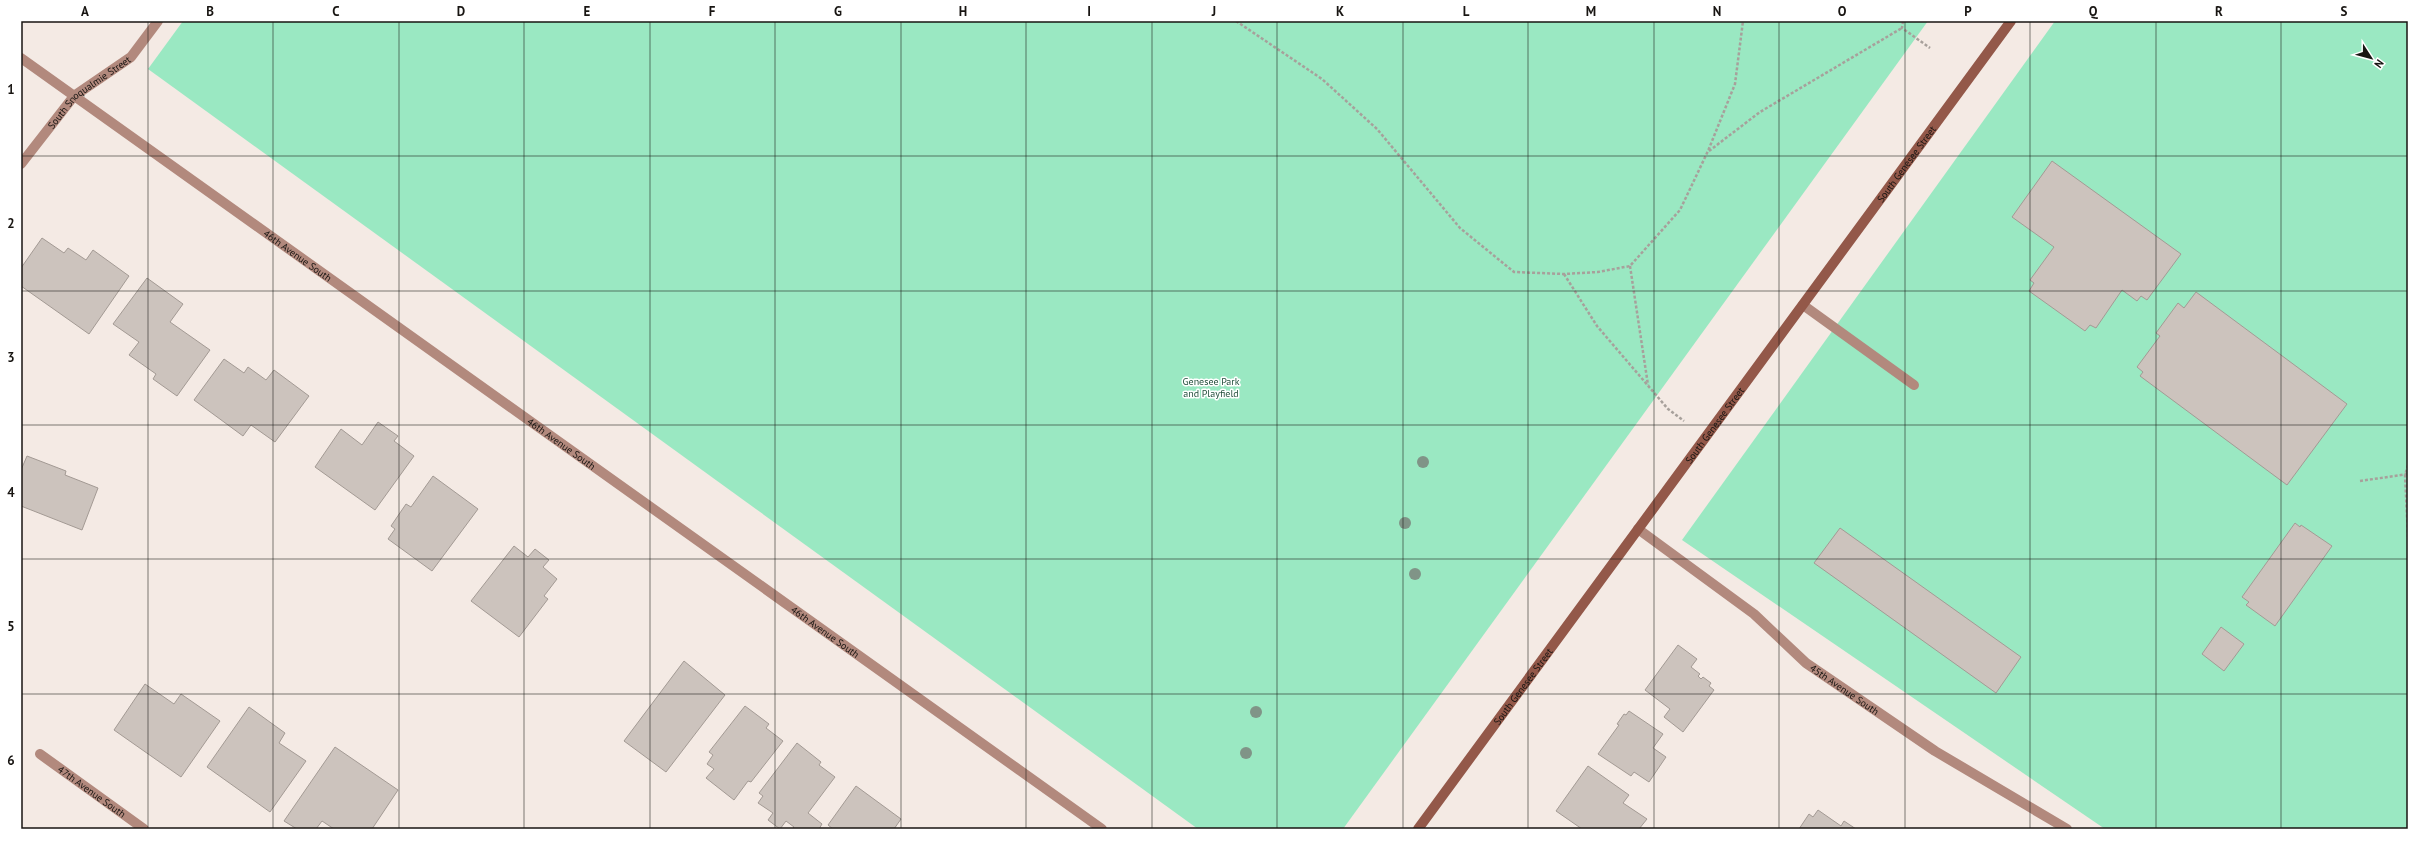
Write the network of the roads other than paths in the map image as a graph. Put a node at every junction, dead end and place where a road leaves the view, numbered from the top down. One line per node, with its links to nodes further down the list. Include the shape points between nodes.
1 (158, 21): 4 (street, South Snoqualmie Street, via 131,57)
2 (2011, 21): 6 (street, South Genesee Street)
3 (21, 58): 4 (street, 46th Avenue South)
4 (74, 96): 5 (street, South Snoqualmie Street); 11 (street, 46th Avenue South)
5 (21, 164)
6 (1803, 305): 7 (street); 8 (street, South Genesee Street)
7 (1914, 385)
8 (1638, 529): 12 (street, South Genesee Street); 13 (street, 45th Avenue South, via 1754,614 1812,667 1935,752)
9 (40, 754): 10 (street, 47th Avenue South)
10 (144, 829)
11 (1102, 829)
12 (1418, 829)
13 (2067, 829)

